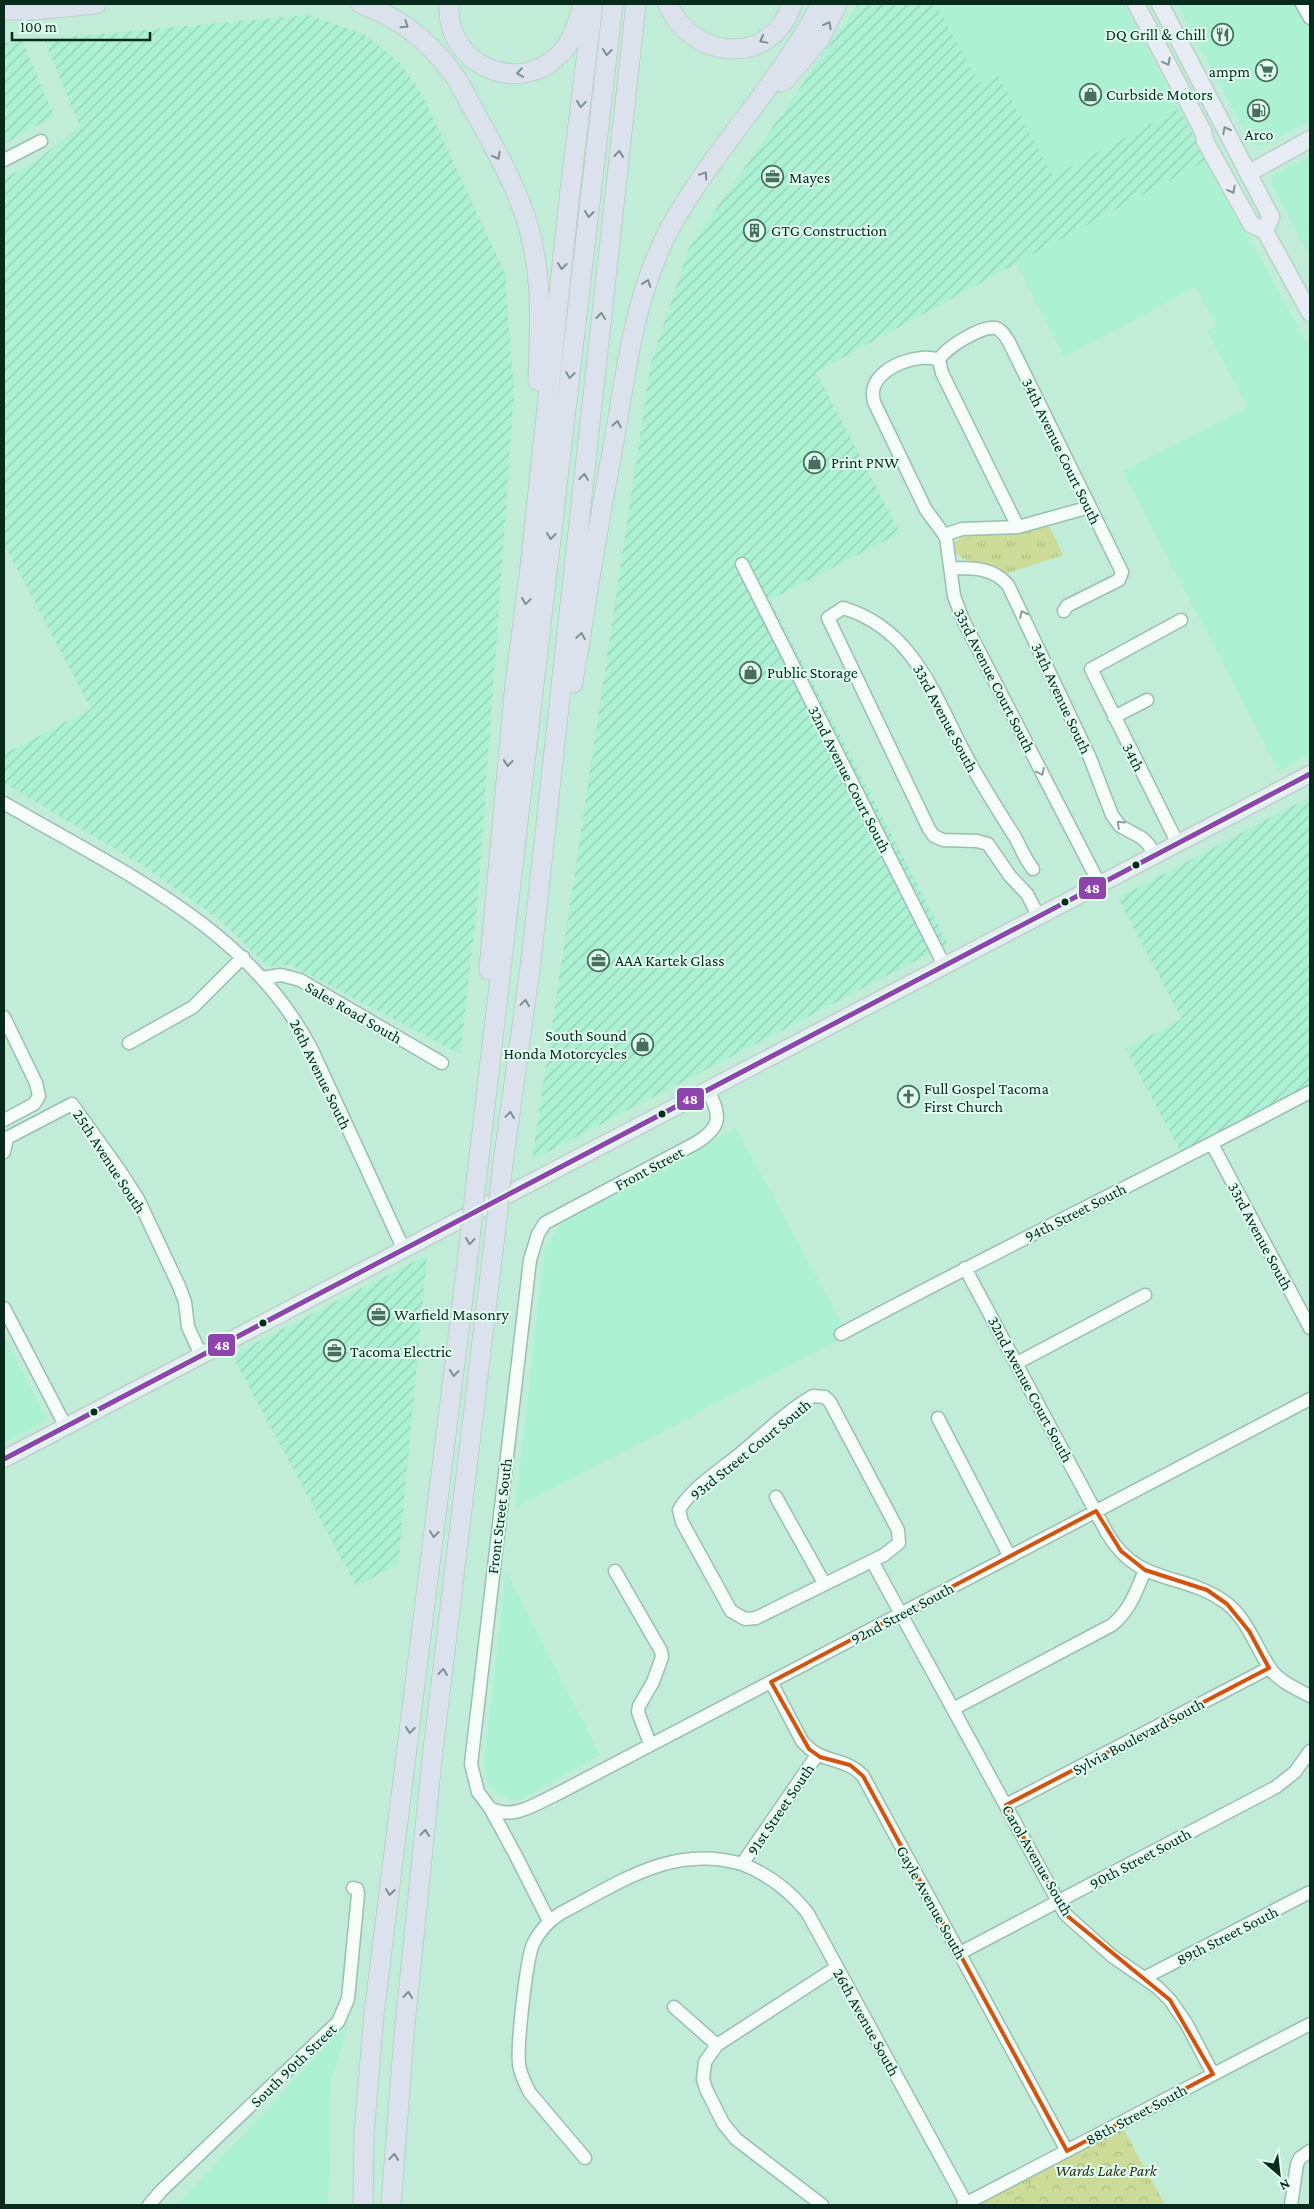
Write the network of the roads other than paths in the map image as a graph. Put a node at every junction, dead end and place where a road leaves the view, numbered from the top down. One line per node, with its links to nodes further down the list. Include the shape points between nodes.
1 (96, 4): 15 (highway)
2 (362, 4): 26 (highway, one-way to 26, via 406,26 448,66 486,133 524,213 534,247 538,290)
3 (449, 4): 4 (highway, one-way to 3, via 572,37 560,55 536,70 512,74 489,70 466,53 453,32)
4 (583, 4)
5 (593, 4): 26 (highway, one-way to 26)
6 (613, 4): 54 (highway, one-way to 54)
7 (636, 4): 44 (highway, one-way to 7)
8 (668, 4): 9 (highway, one-way to 8, via 782,25 768,38 748,47 727,49 704,43 685,31)
9 (792, 4)
10 (822, 4): 20 (highway, via 808,30)
11 (838, 4): 20 (highway, one-way to 11, via 820,40)
12 (1136, 4): 17 (main road, one-way to 17)
13 (1160, 4): 22 (main road, one-way to 13)
14 (1302, 4): 16 (street)
15 (4, 10)
16 (1310, 18)
17 (1204, 131): 22 (main road, via 1212,136 1229,160); 23 (main road, one-way to 23, via 1205,140 1251,224)
18 (1310, 139): 22 (main road)
19 (42, 141): 21 (street)
20 (718, 153): 44 (highway, one-way to 20, via 594,544 629,346 641,297 657,256 671,226)
21 (4, 160)
22 (1249, 173): 23 (main road, via 1271,217)
23 (1265, 231): 24 (main road)
24 (1310, 313)
25 (939, 360): 27 (street, 34th Avenue Court South, via 945,352 975,333 988,328 998,329 1008,340); 28 (street); 29 (street, 33rd Avenue Court South, via 921,357 900,364 883,373 873,389 874,402 928,514)
26 (537, 502): 54 (highway, one-way to 54, via 515,684 490,956)
27 (1090, 507): 28 (street); 32 (street, 34th Avenue Court South, via 1122,575 1119,580 1067,606)
28 (1018, 526): 29 (street, via 962,529)
29 (944, 535): 31 (street, 33rd Avenue Court South)
30 (742, 564): 45 (street, 32nd Avenue Court South)
31 (951, 568): 39 (street, 34th Avenue South, one-way to 31, via 1142,838 1120,826 1112,815 1090,758 1008,585 990,571); 41 (street, 33rd Avenue Court South, one-way to 41, via 955,600 963,620)
32 (1064, 611)
33 (1181, 620): 35 (street, 34th, via 1091,670)
34 (1147, 700): 35 (street)
35 (1114, 717): 38 (street, 34th)
36 (1310, 774): 38 (main road)
37 (4, 803): 43 (street, 26th Avenue South, via 178,905)
38 (1178, 844): 39 (main road)
39 (1154, 856): 41 (main road)
40 (1033, 870): 42 (street, 33rd Avenue South, via 975,773 914,658 889,632 860,613 843,608 828,618 934,836 942,840 988,844 1010,876 1027,893)
41 (1100, 885): 42 (main road)
42 (1039, 917): 45 (main road)
43 (243, 957): 46 (street, 26th Avenue South); 48 (street, via 193,1007)
44 (530, 961): 104 (highway, one-way to 44, bridge, via 404,2035 432,1759)
45 (945, 967): 50 (main road)
46 (262, 978): 49 (street, Sales Road South, via 281,975 300,980); 57 (street, 26th Avenue South, via 287,1007 305,1036)
47 (4, 1017): 52 (street, via 36,1083 39,1096 34,1104)
48 (129, 1043)
49 (442, 1063)
50 (708, 1090): 56 (street, Front Street, via 717,1119 707,1136); 57 (main road)
51 (1310, 1092): 53 (street, 94th Street South)
52 (4, 1120)
53 (1212, 1144): 58 (street, 94th Street South); 61 (street, 33rd Avenue South)
54 (480, 1151): 103 (highway, one-way to 103, bridge, via 374,2014 364,2134)
55 (4, 1152): 63 (street, 25th Avenue South, via 6,1138 72,1104 138,1200 179,1286 192,1337)
56 (546, 1223): 85 (street, Front Street South, via 538,1234 530,1260 471,1754 475,1786)
57 (404, 1250): 63 (main road)
58 (965, 1268): 62 (street, 94th Street South); 64 (street, 32nd Avenue Court South)
59 (1145, 1295): 64 (street)
60 (4, 1308): 67 (street)
61 (1310, 1328)
62 (841, 1334)
63 (201, 1355): 67 (main road)
64 (1017, 1364): 70 (street, 32nd Avenue Court South)
65 (1310, 1399): 70 (street, 92nd Street South)
66 (938, 1418): 71 (street)
67 (66, 1427): 68 (main road)
68 (4, 1459)
69 (776, 1497): 75 (street)
70 (1096, 1511): 71 (street, 92nd Street South); 73 (street, 32nd Avenue Court South, via 1120,1551)
71 (1010, 1557): 76 (street, 92nd Street South)
72 (872, 1561): 75 (street); 75 (street, 93rd Street Court South, via 899,1543 898,1530 830,1402 827,1398 814,1396 792,1410 705,1483 679,1510 682,1522 731,1611 746,1619 756,1618); 76 (street, Carol Avenue South)
73 (1145, 1570): 77 (street, 32nd Avenue Court South, via 1207,1590 1227,1604 1249,1631); 80 (street, via 1133,1602 1112,1625)
74 (615, 1571): 81 (street, via 661,1651 660,1668 638,1712)
75 (824, 1583)
76 (902, 1613): 78 (street, 92nd Street South); 80 (street, Carol Avenue South)
77 (1269, 1668): 79 (street); 84 (street, Sylvia Boulevard South)
78 (771, 1682): 81 (street, 92nd Street South); 83 (street, Gayle Avenue South, via 802,1741)
79 (1310, 1696)
80 (953, 1709): 84 (street, Carol Avenue South)
81 (650, 1744): 85 (street, 92nd Street South, via 522,1810 501,1813)
82 (1310, 1751): 89 (street, 90th Street South, via 1295,1772 1276,1787)
83 (817, 1755): 86 (street, 91st Street South); 91 (street, Gayle Avenue South, via 850,1765 863,1776)
84 (1006, 1805): 89 (street, Carol Avenue South)
85 (490, 1808): 90 (street)
86 (742, 1864): 90 (street, 91st Street South, via 698,1857 666,1862 645,1869); 92 (street, 26th Avenue South, via 770,1877 794,1897 812,1921)
87 (353, 1888): 102 (street, South 90th Street, via 358,1894 348,1999 338,2022)
88 (1310, 1892): 93 (street, 89th Street South)
89 (1058, 1901): 91 (street, 90th Street South); 93 (street, Carol Avenue South, via 1064,1914 1112,1956)
90 (549, 1921): 100 (street, via 537,1936 529,1957 519,2066 530,2092)
91 (960, 1954): 98 (street, Gayle Avenue South)
92 (837, 1967): 96 (street); 101 (street, 26th Avenue South)
93 (1144, 1978): 97 (street, Carol Avenue South, via 1176,2007)
94 (674, 2007): 96 (street)
95 (1310, 2024): 97 (street, 88th Street South)
96 (717, 2045): 105 (street, via 705,2062 703,2079 723,2123 736,2139)
97 (1213, 2074): 98 (street, 88th Street South)
98 (1067, 2151): 101 (street, 88th Street South)
99 (1308, 2152): 106 (street, via 1297,2164)
100 (584, 2158)
101 (964, 2204)
102 (150, 2205)
103 (363, 2205)
104 (391, 2205)
105 (822, 2205)
106 (1291, 2205)

